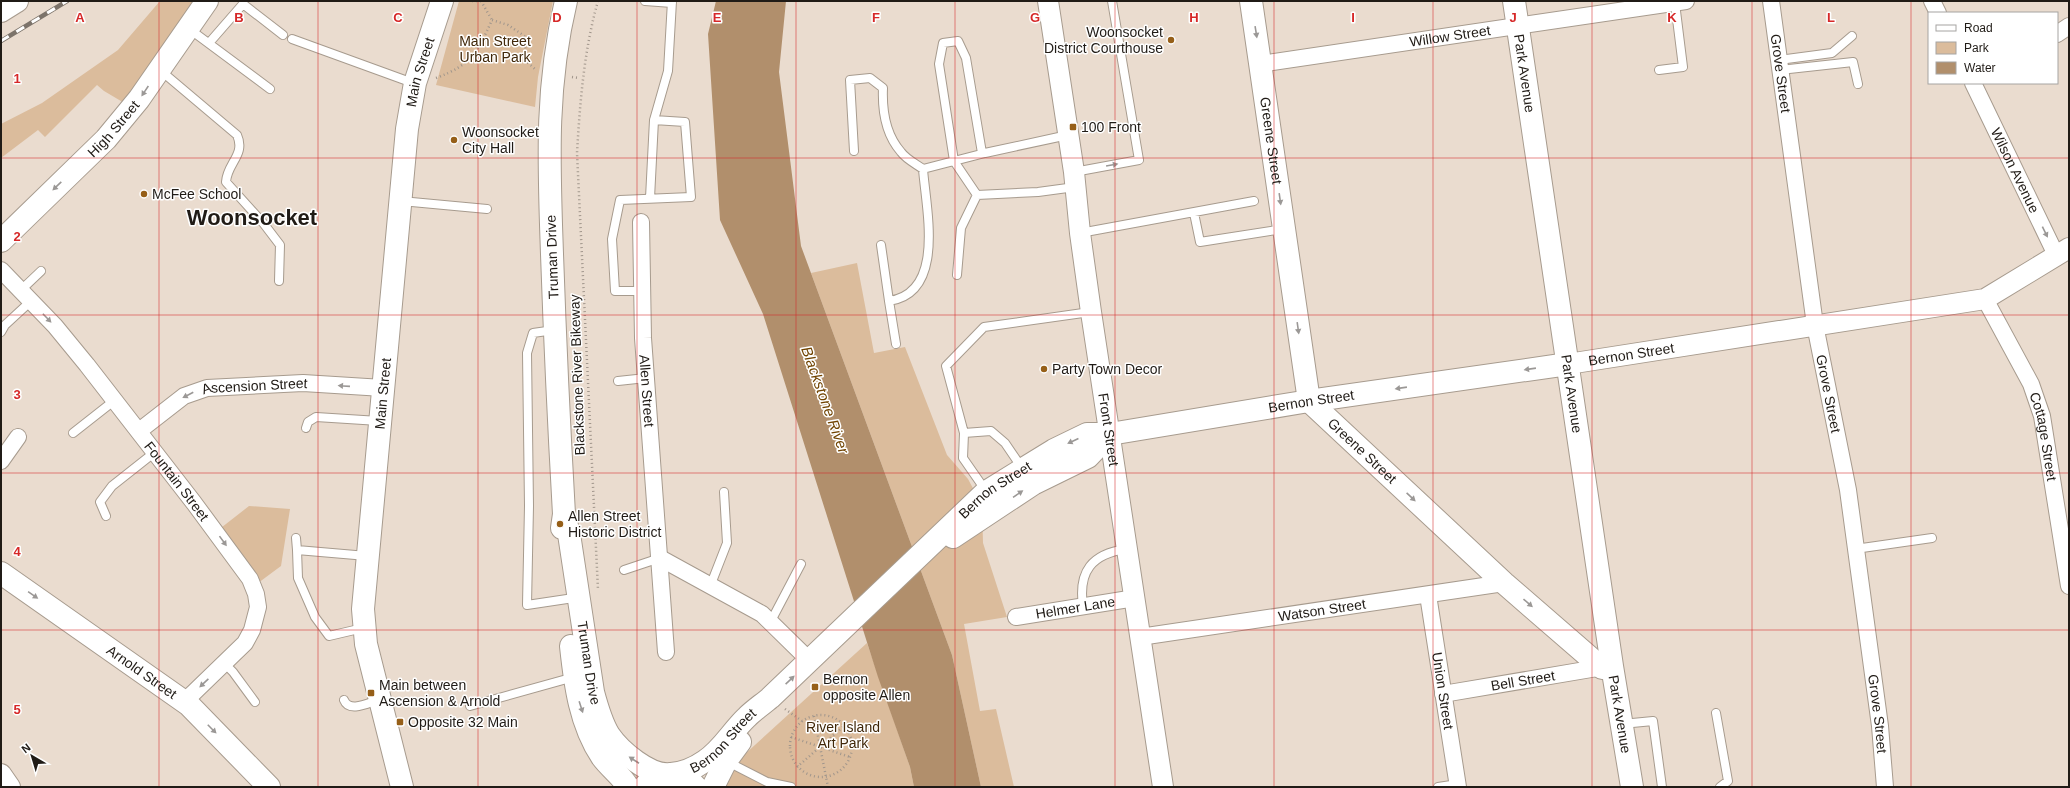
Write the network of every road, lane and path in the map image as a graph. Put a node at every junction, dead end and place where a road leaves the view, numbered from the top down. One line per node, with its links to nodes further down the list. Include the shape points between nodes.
1 (17, 1): 17 (main road)
2 (207, 1): 22 (main road, High Street)
3 (442, 1): 34 (main road, Main Street)
4 (472, 1): 5 (path)
5 (481, 1): 19 (path)
6 (566, 1): 32 (main road, Truman Drive)
7 (598, 1): 103 (path, Blackstone River Bikeway, via 588,37 577,153)
8 (644, 1): 15 (lane)
9 (1048, 1): 39 (street, Front Street)
10 (1112, 1): 44 (lane, one-way to 10, via 1139,160)
11 (1251, 1): 28 (main road, Greene Street, one-way to 28)
12 (1514, 1): 20 (main road, Park Avenue)
13 (1771, 1): 29 (street, Grove Street)
14 (1932, 1): 18 (street)
15 (672, 2): 38 (lane, via 668,71)
16 (1681, 2): 20 (street, Willow Street); 31 (lane, via 1683,67)
17 (1, 11)
18 (1938, 12)
19 (492, 20): 32 (path, via 508,25 529,39 525,43 526,61 541,73); 34 (path, via 466,63 434,79)
20 (1518, 26): 28 (street, Willow Street); 70 (main road, Park Avenue)
21 (2069, 26): 23 (street)
22 (188, 27): 27 (lane); 30 (main road, High Street)
23 (2058, 33)
24 (283, 34): 27 (lane, via 243,4)
25 (1852, 36): 29 (lane, via 1832,53)
26 (292, 39): 34 (lane)
27 (209, 43): 37 (lane)
28 (1260, 64): 52 (main road, Greene Street, one-way to 52)
29 (1779, 65): 35 (lane, via 1853,62); 66 (street, Grove Street)
30 (160, 70): 54 (main road, High Street, one-way to 54, via 140,99 106,139); 60 (lane, via 237,135 240,141 238,156 226,173 226,182 280,245)
31 (1659, 70)
32 (552, 74): 33 (path); 67 (main road, Truman Drive, via 548,152)
33 (579, 78)
34 (416, 80): 47 (main road, Main Street, via 407,129)
35 (1858, 84)
36 (1979, 85): 56 (street, Wilson Avenue, one-way to 56)
37 (270, 89)
38 (654, 120): 46 (lane); 46 (lane, via 685,122 691,197)
39 (1068, 135): 41 (lane); 44 (street, Front Street)
40 (854, 151): 43 (lane, via 850,80 870,78 883,88 882,109 890,135 901,153)
41 (982, 153): 42 (lane); 42 (lane, via 966,58 958,41 943,43 939,64)
42 (954, 161): 43 (lane); 45 (lane)
43 (923, 169): 64 (lane, via 930,249 921,282 911,293 898,300)
44 (1074, 180): 45 (lane, via 1038,192); 53 (street, Front Street)
45 (977, 195): 59 (lane, via 961,228)
46 (650, 198): 61 (lane, via 620,200 612,239 616,292)
47 (400, 201): 49 (lane); 73 (main road, Main Street)
48 (1254, 201): 50 (lane)
49 (487, 209)
50 (1194, 213): 52 (lane, via 1200,242); 53 (lane)
51 (641, 222): 61 (street, Allen Street)
52 (1284, 228): 75 (main road, Greene Street, one-way to 75)
53 (1080, 233): 65 (street, Front Street)
54 (1, 241)
55 (881, 245): 64 (lane)
56 (2063, 253): 63 (street, Bernon Street)
57 (1, 270): 62 (street, Fountain Street)
58 (42, 271): 62 (lane)
59 (957, 275)
60 (279, 281)
61 (642, 291): 71 (street, Allen Street)
62 (26, 295): 68 (lane); 74 (street, Fountain Street, one-way to 74, via 60,332)
63 (1984, 298): 66 (street, Bernon Street); 102 (street, Cottage Street, via 2031,384 2042,416)
64 (889, 301): 69 (lane)
65 (1091, 312): 80 (lane, via 984,327 946,366); 81 (street, Front Street)
66 (1815, 325): 70 (street, Bernon Street); 94 (street, Grove Street, via 1848,490)
67 (554, 330): 88 (main road, Truman Drive); 106 (lane, via 533,333 527,354 527,605)
68 (1, 332)
69 (896, 344)
70 (1568, 364): 75 (main road, Bernon Street, one-way to 75); 115 (main road, Park Avenue)
71 (646, 378): 72 (lane); 96 (street, Allen Street)
72 (618, 381)
73 (383, 388): 76 (main road, Main Street); 78 (street, Ascension Street, one-way to 78, via 303,383 207,388 187,395)
74 (115, 400): 78 (street, Fountain Street); 79 (lane)
75 (1309, 401): 81 (main road, Bernon Street); 100 (main road, Greene Street, one-way to 100)
76 (380, 421): 77 (lane, via 318,417); 95 (main road, Main Street)
77 (308, 424)
78 (139, 431): 83 (street, Fountain Street)
79 (73, 433)
80 (964, 433): 85 (lane, via 991,431 1005,443); 87 (lane, via 963,458)
81 (1110, 434): 85 (main road, Bernon Street, one-way to 85, via 1088,434); 87 (main road, Bernon Street, one-way to 81, via 1033,484 1088,457); 92 (street, Front Street)
82 (18, 437): 84 (street)
83 (155, 452): 89 (lane, via 112,486 100,502); 114 (street, Fountain Street, one-way to 114, via 245,571 256,594 258,611 254,626 244,643)
84 (1, 461)
85 (1022, 468): 87 (main road, Bernon Street)
86 (724, 492): 101 (lane, via 728,543)
87 (982, 504): 113 (main road, Bernon Street, via 915,561)
88 (564, 514): 106 (main road, Truman Drive, via 561,535); 134 (main road, Truman Drive, one-way to 88, via 642,765 620,750 608,734 599,713 593,692)
89 (106, 516)
90 (296, 538): 93 (lane)
91 (1932, 538): 94 (lane)
92 (1128, 549): 105 (street, Front Street); 107 (lane, via 1105,554 1092,564 1082,585)
93 (297, 550): 95 (lane); 110 (lane, via 298,578 315,617 329,636)
94 (1855, 550): 151 (street, Grove Street, via 1880,726)
95 (368, 556): 110 (main road, Main Street)
96 (660, 558): 98 (lane); 101 (street); 112 (street, Allen Street)
97 (802, 564): 109 (lane)
98 (624, 570)
99 (1, 573): 121 (main road, Arnold Street, one-way to 121)
100 (1504, 583): 104 (street, Watson Street); 115 (main road, Greene Street, one-way to 115)
101 (711, 584): 109 (street)
102 (2069, 586)
103 (598, 591)
104 (1428, 595): 111 (street, Watson Street); 117 (street, Union Street)
105 (1134, 598): 107 (street, Helmer Lane); 111 (street, Front Street)
106 (567, 599): 116 (main road, Truman Drive)
107 (1083, 606): 108 (street, Helmer Lane)
108 (1016, 617)
109 (771, 621): 113 (street)
110 (363, 628): 120 (main road, Main Street)
111 (1140, 637): 146 (street, Front Street)
112 (666, 652)
113 (810, 661): 118 (main road, Bernon Street, one-way to 113)
114 (224, 663): 121 (street, Fountain Street, one-way to 121); 122 (lane)
115 (1607, 667): 117 (street, Bell Street); 126 (main road, Park Avenue)
116 (574, 677): 123 (lane, via 559,679); 140 (main road, Truman Drive, one-way to 140, via 594,742 606,762)
117 (1443, 694): 136 (street, Union Street)
118 (770, 698): 131 (main road, Bernon Street); 134 (main road, Bernon Street, via 747,717 704,762)
119 (344, 700): 120 (lane, via 346,705 351,707)
120 (379, 700): 139 (main road, Main Street)
121 (184, 702): 138 (main road, Arnold Street, one-way to 138)
122 (256, 702)
123 (470, 706)
124 (1716, 713): 150 (lane, via 1728,781)
125 (814, 716): 127 (path, via 830,717); 128 (path, via 795,728); 129 (path)
126 (1621, 724): 148 (main road, Park Avenue); 149 (lane, via 1653,721)
127 (844, 726): 129 (path); 130 (path, via 852,746)
128 (791, 737): 129 (path); 132 (path, via 790,747)
129 (820, 746): 130 (path); 132 (path); 135 (path)
130 (850, 757): 135 (path, via 836,773)
131 (726, 761): 143 (main road, Bernon Street); 144 (lane, via 767,782)
132 (797, 767): 135 (path, via 816,777)
133 (1, 774): 137 (street)
134 (670, 775): 141 (main road, Bernon Street, via 655,778); 142 (main road, Truman Drive, via 688,780)
135 (826, 777): 145 (path)
136 (1458, 786): 147 (lane)
137 (10, 787)
138 (269, 787)
139 (402, 787)
140 (628, 787)
141 (644, 787)
142 (696, 787)
143 (713, 787)
144 (791, 787)
145 (828, 787)
146 (1163, 787)
147 (1438, 787)
148 (1632, 787)
149 (1662, 787)
150 (1720, 787)
151 (1885, 787)

